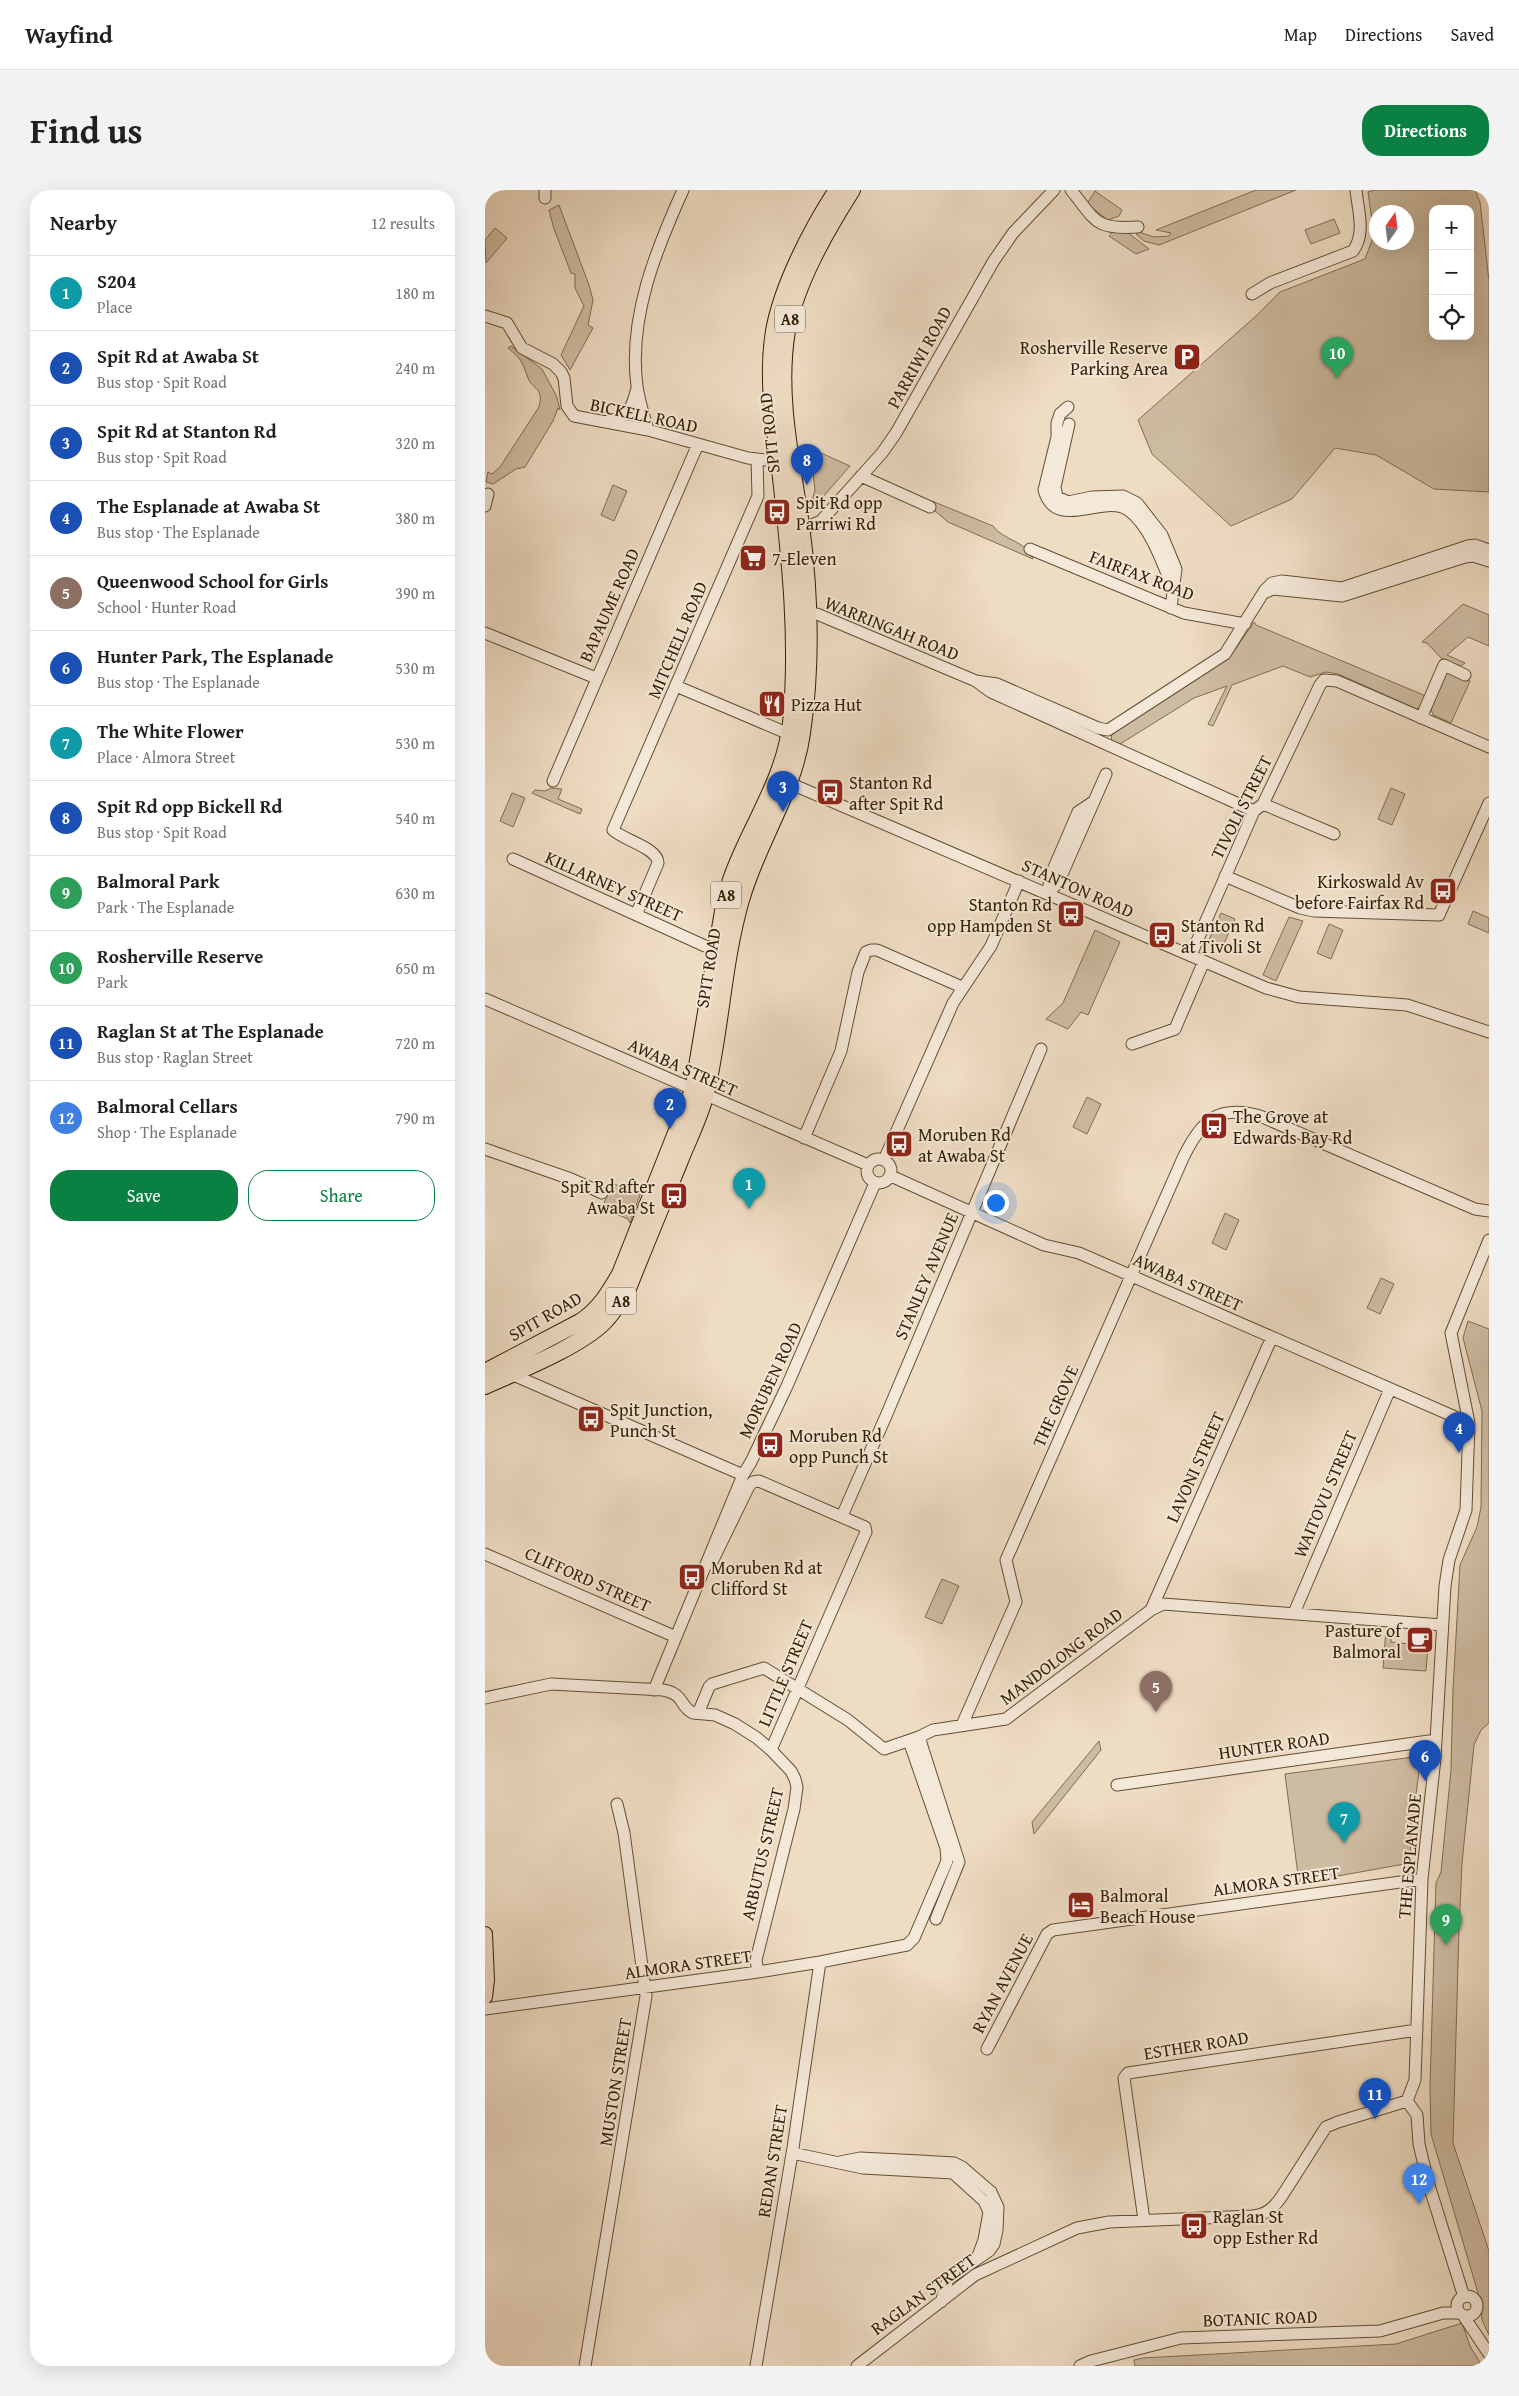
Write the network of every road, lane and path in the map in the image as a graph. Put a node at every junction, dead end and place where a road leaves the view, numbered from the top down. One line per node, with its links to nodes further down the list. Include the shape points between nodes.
1 (683, 190): 10 (street, via 659,243 644,298 638,331)
2 (837, 190): 17 (highway, SPIT ROAD / A8, via 788,284 774,329 771,375)
3 (852, 190): 17 (highway, SPIT ROAD / A8, via 804,278 788,328 783,362)
4 (1055, 190): 18 (street, PARRIWI ROAD, via 1004,245 896,433)
5 (1071, 190): 7 (street, via 1095,220 1104,226 1114,229)
6 (1356, 190): 8 (street, via 1361,230 1353,251)
7 (1138, 227)
8 (1252, 294)
9 (485, 316): 12 (street, BICKELL ROAD, via 507,323 522,348 557,368 564,378 567,406 574,416)
10 (637, 388): 12 (street, via 627,414); 14 (street)
11 (1068, 407): 26 (street, via 1059,414 1044,490 1046,498 1065,510 1079,512 1093,506 1120,506 1129,510 1153,540)
12 (606, 422): 14 (street, BICKELL ROAD)
13 (1069, 424): 26 (street, via 1055,487 1057,497 1067,502 1123,496 1137,503 1162,535 1176,569)
14 (648, 430): 15 (street, BICKELL ROAD)
15 (698, 444): 16 (street, BICKELL ROAD); 33 (street, BAPAUME ROAD)
16 (757, 460): 17 (street, BICKELL ROAD); 35 (street, MITCHELL ROAD, via 758,496)
17 (785, 462): 22 (highway, SPIT ROAD / A8); 29 (highway, SPIT ROAD / A8)
18 (861, 476): 21 (street); 22 (street, PARRIWI ROAD, via 821,521)
19 (488, 494): 20 (street)
20 (485, 506)
21 (930, 507)
22 (801, 530): 29 (highway, SPIT ROAD / A8)
23 (1030, 549): 28 (street, FAIRFAX ROAD)
24 (1489, 550): 27 (street, via 1468,546 1342,588 1277,582 1269,586)
25 (1489, 561): 27 (street, via 1465,557 1341,596 1273,589 1265,591)
26 (1173, 589): 28 (street)
27 (1261, 597): 30 (street)
28 (1171, 608): 30 (street, FAIRFAX ROAD)
29 (801, 616): 34 (street, WARRINGAH ROAD, via 817,614); 37 (highway, SPIT ROAD / A8); 40 (highway, SPIT ROAD / A8, via 803,730 798,756)
30 (1245, 624): 34 (street, WARRINGAH ROAD, via 1225,654 1106,730 997,684)
31 (485, 633): 33 (street)
32 (1465, 674): 36 (street, via 1443,666)
33 (596, 678): 41 (street, BAPAUME ROAD)
34 (976, 681): 43 (street, WARRINGAH ROAD, via 991,692 1117,749)
35 (676, 686): 37 (street); 49 (street, MITCHELL ROAD, via 613,830 622,838 655,852 658,859)
36 (1421, 718): 38 (street); 43 (street, TIVOLI STREET, via 1329,679 1320,685)
37 (789, 734): 40 (highway, SPIT ROAD / A8)
38 (1489, 747)
39 (1106, 774): 48 (street, via 1093,802 1078,812 1050,877)
40 (783, 780): 47 (street, STANTON ROAD); 50 (highway, SPIT ROAD / A8)
41 (553, 781)
42 (1489, 803): 46 (street, via 1439,915 1314,911)
43 (1259, 808): 44 (street, WARRINGAH ROAD); 46 (street, TIVOLI STREET)
44 (1334, 834)
45 (513, 859): 49 (street, KILLARNEY STREET)
46 (1225, 876): 51 (street, TIVOLI STREET)
47 (1019, 882): 48 (street, STANTON ROAD); 53 (street, via 991,946)
48 (1048, 894): 51 (street, STANTON ROAD)
49 (636, 915): 50 (street, KILLARNEY STREET)
50 (723, 949): 58 (highway, SPIT ROAD / A8, via 717,1039)
51 (1191, 955): 52 (street, STANTON ROAD)
52 (1204, 961): 55 (street, STANTON ROAD, via 1287,994 1400,1004); 56 (street, via 1175,1029)
53 (962, 987): 59 (street, via 877,950 866,952 858,972 841,1051); 61 (street)
54 (485, 999): 58 (street, AWABA STREET)
55 (1489, 1032)
56 (1132, 1044)
57 (1041, 1049): 67 (street, STANLEY AVENUE)
58 (699, 1093): 59 (street, AWABA STREET); 71 (highway, SPIT ROAD / A8, via 620,1274 605,1299 589,1317); 72 (highway, SPIT ROAD / A8, via 627,1291 618,1306 592,1332)
59 (804, 1138): 62 (street, AWABA STREET)
60 (485, 1149): 65 (street)
61 (884, 1160): 62 (street, via 877,1159); 63 (street, via 890,1165)
62 (868, 1165): 64 (street, via 868,1177)
63 (891, 1176): 64 (street, via 883,1183); 67 (street, AWABA STREET)
64 (875, 1183): 76 (street, MORUBEN ROAD, via 787,1386)
65 (602, 1193)
66 (1489, 1211): 69 (street, THE GROVE, via 1475,1209 1269,1119 1236,1111 1221,1114 1205,1124 1191,1142)
67 (972, 1212): 69 (street, AWABA STREET, via 1044,1245 1079,1254); 77 (street, STANLEY AVENUE)
68 (1489, 1240): 75 (street, THE ESPLANADE, via 1451,1333)
69 (1130, 1276): 70 (street, AWABA STREET); 88 (street, THE GROVE, via 1006,1560 1016,1602)
70 (1272, 1337): 74 (street, AWABA STREET); 80 (street, LAVONI STREET)
71 (485, 1372)
72 (511, 1374): 73 (highway, SPIT ROAD / A8); 76 (street)
73 (485, 1386)
74 (1389, 1389): 75 (street, AWABA STREET); 81 (street, WAITOVU STREET)
75 (1469, 1423): 82 (street, THE ESPLANADE, via 1466,1510 1449,1560)
76 (743, 1475): 79 (street, MORUBEN ROAD)
77 (842, 1516): 79 (street, MORUBEN ROAD, via 759,1481 753,1482); 84 (street, LITTLE STREET, via 865,1528 866,1532)
78 (485, 1554): 83 (street, CLIFFORD STREET)
79 (695, 1590): 83 (street, MORUBEN ROAD)
80 (1151, 1610): 81 (street, MANDOLONG ROAD, via 1169,1603); 88 (street, MANDOLONG ROAD, via 1006,1720)
81 (1293, 1613): 82 (street, MANDOLONG ROAD)
82 (1442, 1625): 90 (street, THE ESPLANADE)
83 (676, 1637): 85 (street, MORUBEN ROAD)
84 (797, 1688): 87 (street, MANDOLONG ROAD, via 768,1669 759,1668 712,1684 699,1711); 89 (street, MANDOLONG ROAD, via 849,1720 885,1749); 91 (street, LITTLE STREET)
85 (654, 1690): 86 (street, via 551,1684); 87 (street, via 674,1692)
86 (485, 1698)
87 (693, 1713): 91 (street, ARBUTUS STREET, via 715,1715 735,1724)
88 (962, 1725): 89 (street, MANDOLONG ROAD, via 933,1730)
89 (914, 1739): 95 (street, via 959,1862); 98 (street, ALMORA STREET, via 947,1861 914,1938 907,1945)
90 (1436, 1740): 92 (street, HUNTER ROAD); 94 (street, THE ESPLANADE)
91 (771, 1750): 99 (street, ARBUTUS STREET, via 791,1771 797,1787 756,1960)
92 (1117, 1785)
93 (617, 1804): 100 (street, MUSTON STREET, via 624,1832)
94 (1422, 1879): 97 (street, ALMORA STREET, via 1053,1930); 103 (street, THE ESPLANADE)
95 (936, 1919)
96 (485, 1934): 101 (main road)
97 (1047, 1934): 104 (street, RYAN AVENUE)
98 (821, 1962): 99 (street, ALMORA STREET); 106 (street, REDAN STREET)
99 (758, 1972): 100 (street, ALMORA STREET)
100 (645, 1988): 102 (street, ALMORA STREET); 111 (street, MUSTON STREET, via 646,2000)
101 (485, 1997)
102 (485, 2010)
103 (1417, 2030): 105 (street, THE ESPLANADE, via 1415,2080); 107 (street, ESTHER ROAD, via 1127,2073 1124,2078)
104 (987, 2049)
105 (1407, 2101): 107 (street, RAGLAN STREET, via 1326,2127 1278,2202 1264,2214); 109 (street, via 1417,2115 1419,2144)
106 (792, 2153): 108 (street, via 840,2162 860,2158 954,2163 991,2192 998,2207 994,2244 989,2251 948,2279); 112 (street, REDAN STREET)
107 (1144, 2220): 108 (street, RAGLAN STREET, via 1097,2223 1077,2228 984,2269)
108 (941, 2302): 113 (street, RAGLAN STREET)
109 (1464, 2308): 110 (street); 114 (street, BOTANIC ROAD, via 1380,2331 1181,2338)
110 (1488, 2353)
111 (585, 2366)
112 (756, 2366)
113 (858, 2366)
114 (1080, 2366)

